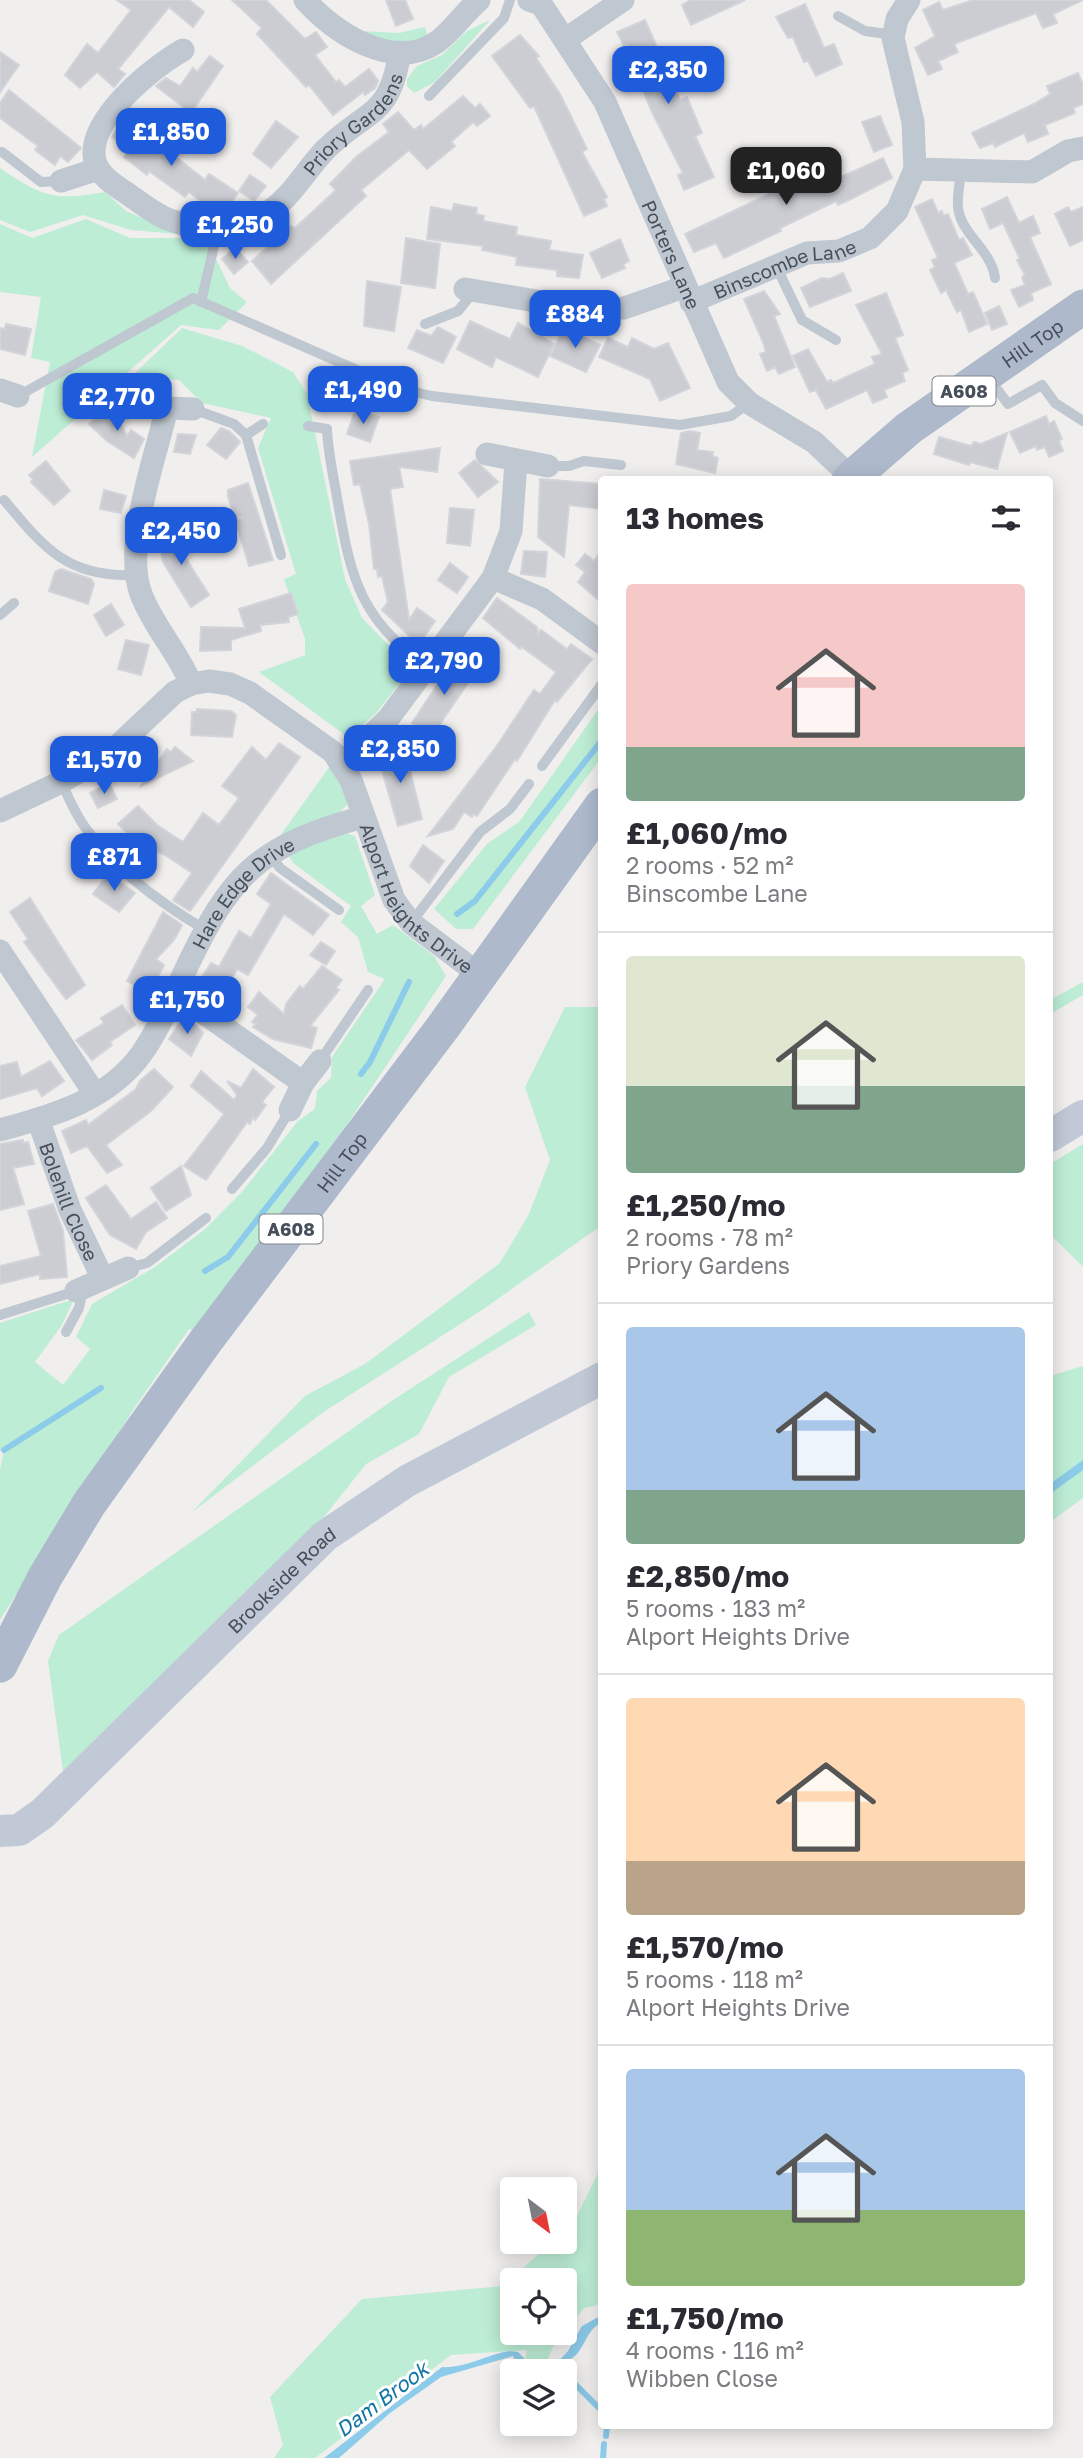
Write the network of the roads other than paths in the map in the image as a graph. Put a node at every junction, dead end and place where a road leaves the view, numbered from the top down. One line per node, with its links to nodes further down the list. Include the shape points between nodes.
1 (305, 0): 11 (street, via 322,19 381,52)
2 (479, 0): 11 (street, via 437,42 411,53)
3 (510, 0): 12 (lane, via 504,18)
4 (529, 0): 9 (street, Porters Lane, via 541,5)
5 (624, 0): 9 (street)
6 (909, 0): 8 (street, via 897,19)
7 (838, 16): 8 (lane, via 865,31)
8 (894, 36): 16 (street, Binscombe Lane, via 914,122)
9 (566, 40): 23 (street, Porters Lane, via 605,102)
10 (183, 50): 15 (street, via 143,78 117,104 101,128 94,158)
11 (400, 52): 19 (street, Priory Gardens, via 395,85 383,106 325,150 269,211)
12 (429, 96)
13 (1083, 148): 17 (street, via 1068,151 1032,172)
14 (2, 152): 18 (lane, via 41,182)
15 (99, 169): 18 (street); 19 (street, Priory Gardens, via 113,184 172,221)
16 (915, 169): 17 (street); 20 (street, Binscombe Lane, via 897,211 870,238 839,251 807,253)
17 (961, 173): 21 (lane, via 958,208 993,264)
18 (61, 181)
19 (218, 229): 24 (lane)
20 (776, 266): 23 (street, Binscombe Lane); 27 (lane, via 802,320)
21 (995, 278)
22 (470, 289): 23 (street, Binscombe Lane, via 584,309 624,308); 26 (lane, via 458,311)
23 (687, 294): 31 (street, Porters Lane, via 728,382)
24 (201, 302): 29 (lane, via 193,298); 31 (lane, via 398,388 432,396 680,425 731,415)
25 (1083, 306): 28 (main road, Hill Top / A608)
26 (425, 324)
27 (836, 340)
28 (988, 376): 34 (lane, via 1008,404 1042,385 1055,404); 43 (main road, Hill Top / A608, via 909,428)
29 (9, 393)
30 (144, 403): 32 (street)
31 (749, 404): 42 (street, Porters Lane, via 814,442)
32 (167, 408): 33 (street); 46 (street, via 133,554)
33 (194, 409): 37 (lane, via 234,424)
34 (1083, 421)
35 (263, 424): 37 (lane)
36 (309, 426): 51 (lane, via 327,429 355,586 386,633)
37 (246, 435): 45 (lane)
38 (487, 454): 39 (street)
39 (516, 462): 41 (street); 47 (street, via 512,531)
40 (621, 465): 41 (lane, via 584,461)
41 (548, 466)
42 (848, 476)
43 (852, 476)
44 (4, 500): 46 (lane, via 57,558 113,576)
45 (281, 555)
46 (135, 575): 52 (street, via 142,597)
47 (493, 578): 50 (street, via 542,599); 51 (street)
48 (14, 603): 49 (lane)
49 (0, 615)
50 (598, 640)
51 (427, 667): 54 (street, via 382,726)
52 (191, 684): 54 (street, Alport Heights Drive, via 209,681 250,692); 56 (street, via 175,692 109,754)
53 (598, 689): 55 (lane)
54 (342, 763): 60 (street, Alport Heights Drive)
55 (542, 766)
56 (61, 782): 58 (street); 64 (lane, via 86,830 115,863)
57 (529, 784): 63 (lane, via 510,809 480,832)
58 (0, 811)
59 (598, 811): 66 (main road, Hill Top / A608)
60 (363, 817): 61 (street, Hare Edge Drive, via 305,834); 63 (street, Alport Heights Drive, via 394,900)
61 (269, 853): 62 (lane, via 280,868); 64 (street, Hare Edge Drive, via 239,880)
62 (339, 910)
63 (411, 923): 66 (street, Alport Heights Drive)
64 (205, 929): 68 (street, Hare Edge Drive)
65 (0, 951): 71 (street)
66 (480, 975): 84 (main road, Hill Top / A608, via 89,1504)
67 (368, 990): 69 (lane)
68 (173, 995): 70 (street); 71 (street, Hare Edge Drive, via 141,1054)
69 (320, 1061): 70 (street)
70 (303, 1083): 72 (street)
71 (95, 1094): 74 (street, Hare Edge Drive)
72 (290, 1110): 77 (lane, via 267,1148)
73 (1083, 1116): 76 (street)
74 (38, 1119): 75 (street, Hare Edge Drive); 80 (street, Bolehill Close, via 70,1210)
75 (0, 1130)
76 (1053, 1134)
77 (232, 1189)
78 (206, 1218): 79 (lane, via 147,1263)
79 (128, 1268): 80 (street, Bolehill Close)
80 (88, 1286): 81 (lane); 82 (lane)
81 (0, 1315)
82 (66, 1332)
83 (598, 1380): 85 (street, Brookside Road, via 407,1481 349,1518 266,1591 35,1819 19,1830)
84 (0, 1665)
85 (0, 1831)

